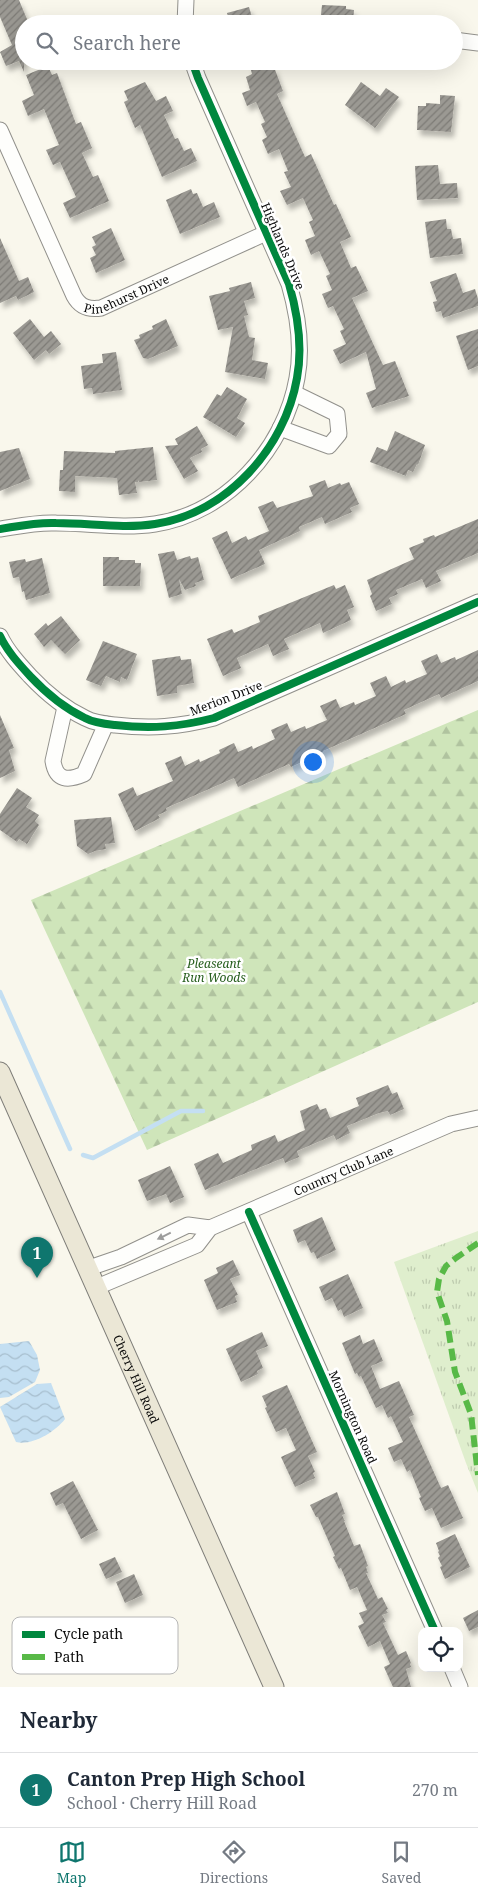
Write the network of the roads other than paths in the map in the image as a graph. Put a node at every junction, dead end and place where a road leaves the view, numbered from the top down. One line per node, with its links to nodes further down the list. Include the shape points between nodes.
1 (186, 0): 2 (street)
2 (185, 15)
3 (463, 41): 4 (street)
4 (478, 43)
5 (195, 70): 7 (street, Highlands Drive)
6 (0, 130): 7 (street, Pinehurst Drive, via 74,296 88,308 101,308)
7 (266, 233): 8 (street, Highlands Drive, via 289,284 297,316 300,355)
8 (294, 393): 9 (street, Highlands Drive); 9 (street, via 337,414 339,434 330,446)
9 (280, 428): 10 (street, Highlands Drive, via 262,457 238,483 208,505 178,518 130,527 38,523)
10 (0, 529)
11 (478, 602): 14 (street, Merion Drive, via 214,718 161,728)
12 (0, 636): 13 (street, Merion Drive, via 15,660)
13 (65, 707): 14 (street, Merion Drive, via 87,720); 14 (street, via 53,761 61,777 73,779 84,774)
14 (106, 724)
15 (0, 1072): 19 (main road, Cherry Hill Road)
16 (478, 1118): 17 (street, Country Club Lane, via 451,1124)
17 (249, 1212): 18 (street, Country Club Lane); 21 (street, Mornington Road)
18 (210, 1228): 19 (street, Country Club Lane, one-way to 19, via 188,1225 121,1257); 20 (street, Country Club Lane, via 197,1245)
19 (88, 1268): 20 (main road, Cherry Hill Road)
20 (96, 1287): 23 (main road, Cherry Hill Road)
21 (434, 1627)
22 (454, 1672): 24 (street)
23 (274, 1687)
24 (460, 1687)

